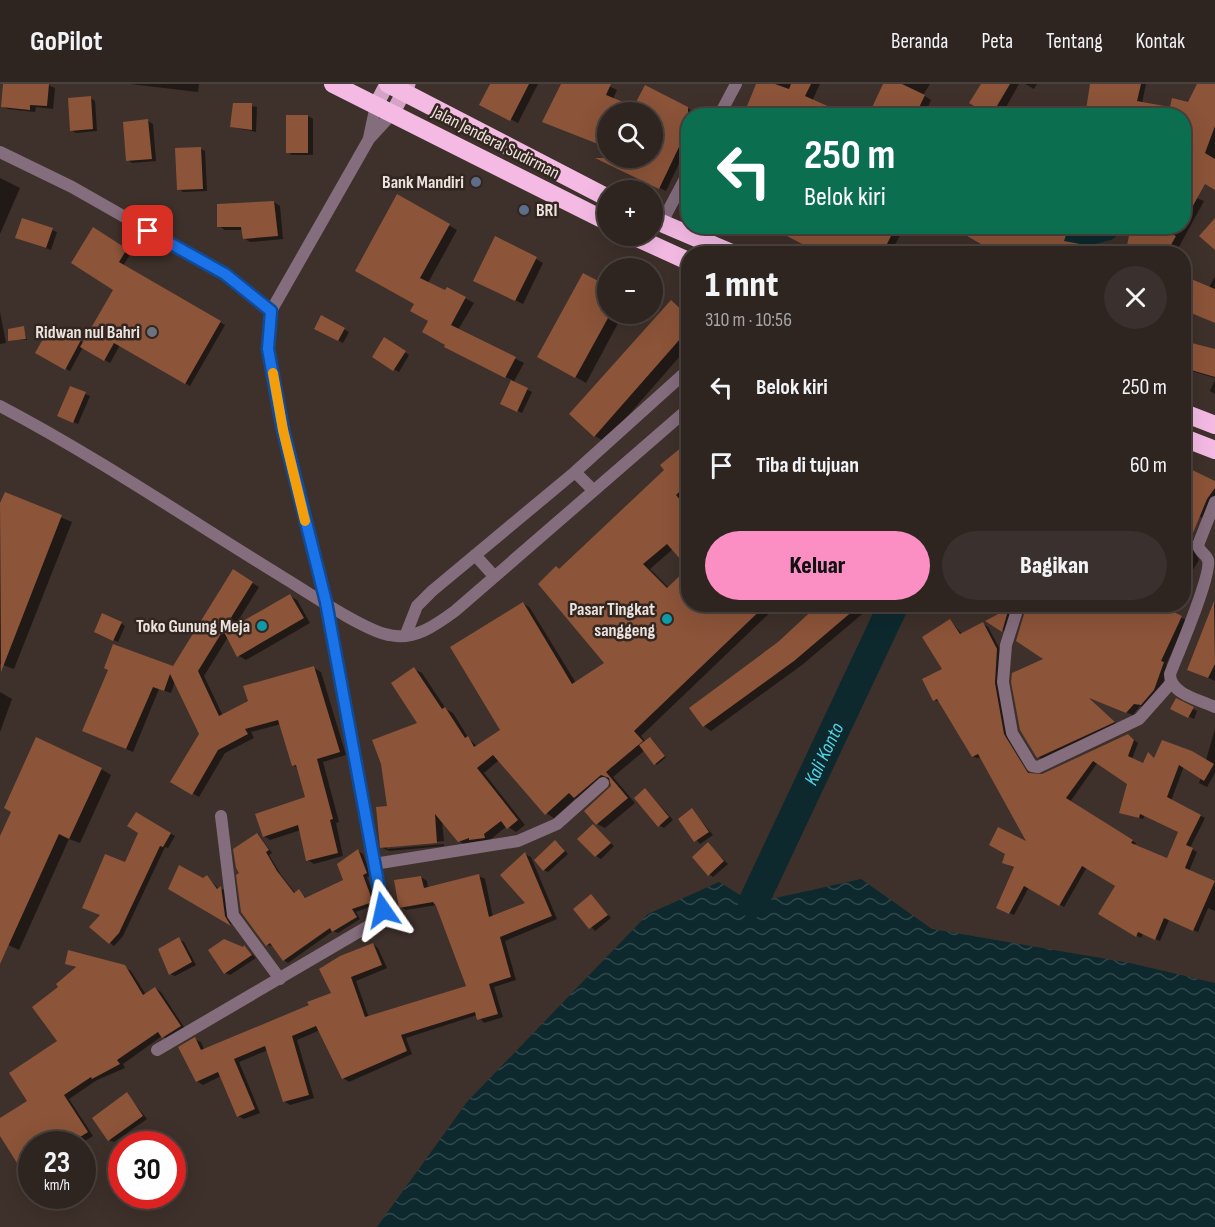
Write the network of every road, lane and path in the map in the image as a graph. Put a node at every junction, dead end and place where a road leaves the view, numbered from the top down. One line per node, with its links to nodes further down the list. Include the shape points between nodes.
1 (333, 84): 4 (highway, Jalan Jenderal Sudirman)
2 (736, 84): 5 (street)
3 (397, 86): 4 (main road); 6 (main road); 10 (highway)
4 (376, 105): 6 (highway, Jalan Jenderal Sudirman); 7 (street)
5 (723, 108)
6 (392, 114): 7 (street); 12 (highway, Jalan Jenderal Sudirman)
7 (369, 139): 19 (street)
8 (0, 152): 19 (street, via 72,187 225,274)
9 (681, 184): 11 (street)
10 (597, 192)
11 (663, 212)
12 (597, 216)
13 (663, 224): 14 (highway)
14 (681, 231)
15 (687, 234): 17 (highway)
16 (655, 246): 18 (highway)
17 (715, 246)
18 (681, 258)
19 (271, 311): 32 (street, via 268,349 283,430)
20 (681, 376): 27 (street)
21 (0, 406): 32 (street, via 74,445)
22 (681, 415): 28 (street)
23 (1191, 416): 24 (highway)
24 (1215, 425)
25 (1191, 441): 26 (highway)
26 (1215, 450)
27 (575, 471): 28 (street); 30 (street)
28 (593, 490): 31 (street)
29 (1215, 502): 35 (street, via 1198,545 1207,566 1170,674)
30 (475, 555): 31 (street); 34 (street, via 417,606)
31 (494, 576): 34 (street, via 429,631)
32 (326, 602): 34 (street, via 387,635); 39 (street)
33 (1016, 612): 35 (street, via 1006,645 1004,682 1012,733 1032,766 1038,767 1139,719)
34 (406, 634)
35 (1171, 683): 36 (street)
36 (1215, 706)
37 (603, 783): 39 (street, via 557,824 518,841)
38 (221, 816): 40 (street, via 233,915)
39 (374, 864): 40 (street, via 383,905 381,916)
40 (280, 979): 41 (street)
41 (157, 1050)

